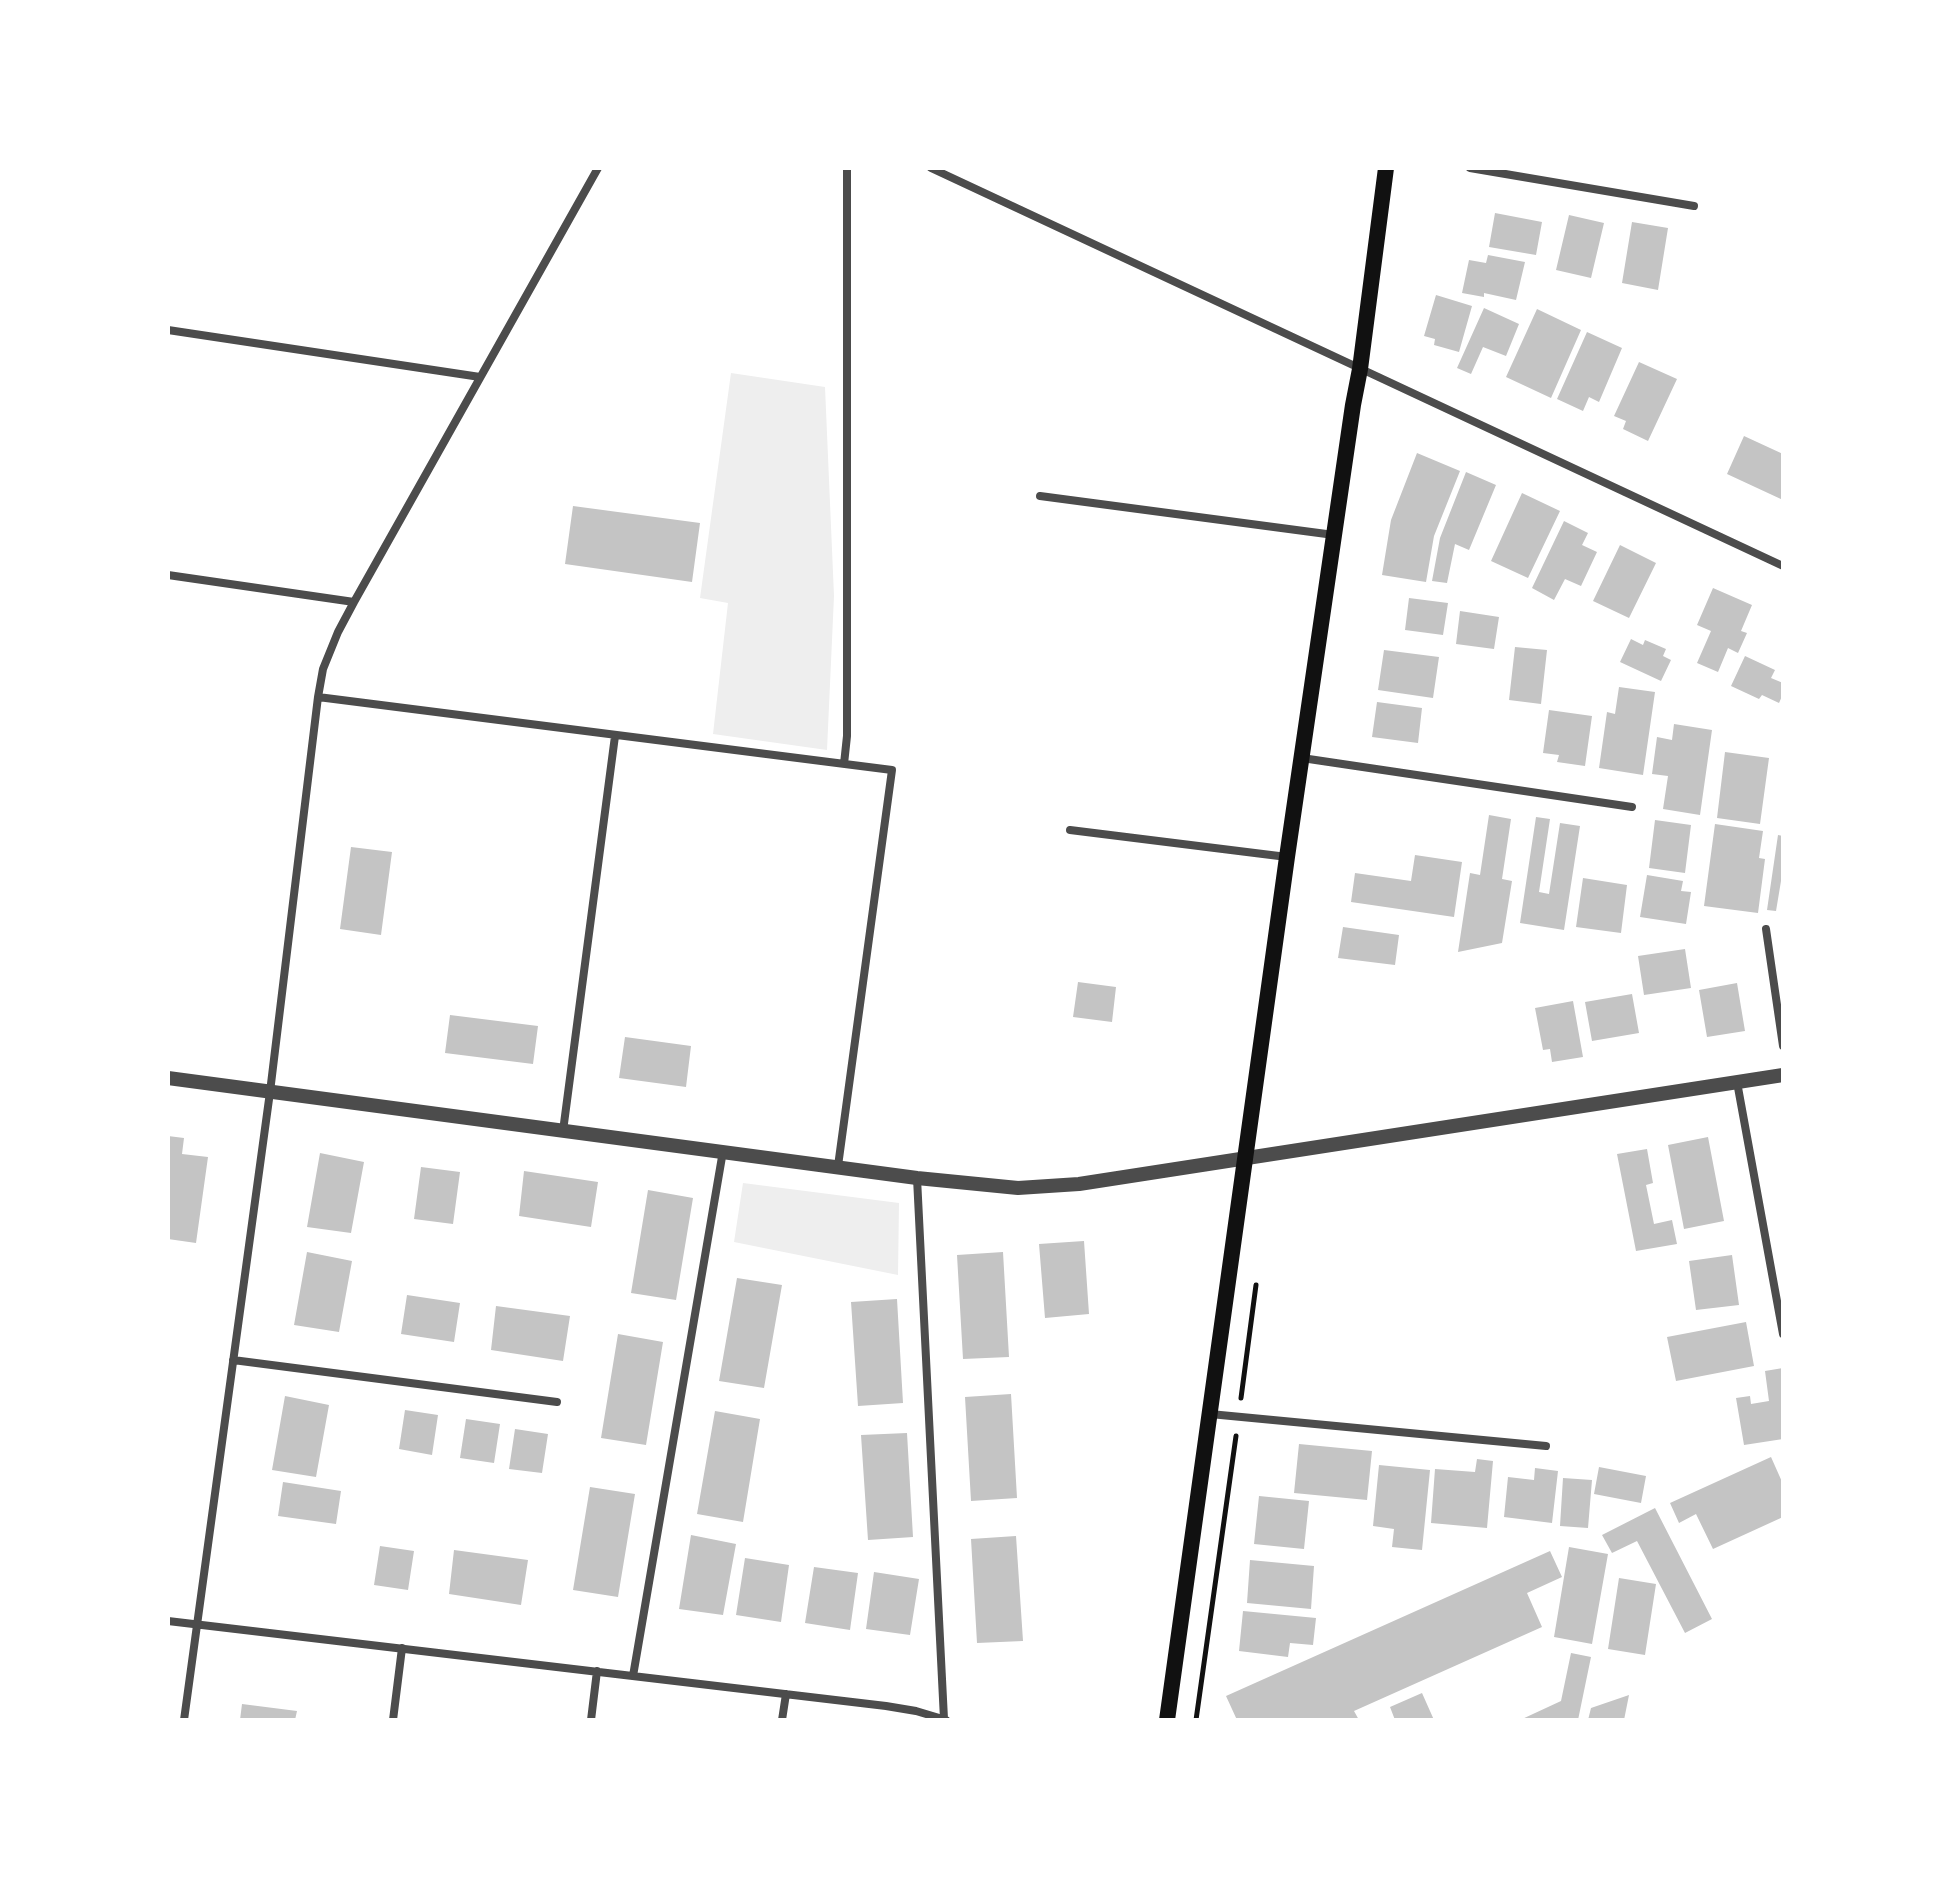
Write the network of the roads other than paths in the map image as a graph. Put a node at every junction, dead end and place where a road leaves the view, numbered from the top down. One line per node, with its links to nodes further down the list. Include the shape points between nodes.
1 (598, 168): 9 (street)
2 (847, 168): 18 (street)
3 (931, 168): 8 (street)
4 (1386, 168): 8 (main road)
5 (1470, 168): 6 (street)
6 (1694, 206)
7 (168, 330): 9 (street)
8 (1360, 369): 11 (main road); 12 (street)
9 (480, 377): 14 (street)
10 (1040, 496): 11 (street)
11 (1334, 535): 17 (main road)
12 (1783, 566)
13 (168, 575): 14 (street)
14 (354, 602): 15 (street, via 330,649)
15 (318, 697): 16 (street); 27 (street)
16 (615, 736): 18 (street); 28 (street)
17 (1301, 758): 19 (street); 21 (main road)
18 (844, 764): 31 (street, via 892,770)
19 (1632, 807)
20 (1070, 830): 21 (street)
21 (1287, 857): 30 (main road)
22 (1766, 929): 23 (street)
23 (1783, 1046)
24 (1783, 1075): 26 (street)
25 (168, 1078): 27 (street)
26 (1737, 1082): 30 (street); 33 (street)
27 (270, 1092): 28 (street); 34 (street)
28 (563, 1131): 29 (street)
29 (723, 1151): 31 (street); 42 (street)
30 (1245, 1158): 32 (street, via 1048,1187); 36 (main road)
31 (838, 1166): 32 (street)
32 (917, 1178): 48 (street)
33 (1783, 1334)
34 (233, 1360): 35 (street); 39 (street)
35 (557, 1402)
36 (1209, 1413): 37 (street); 49 (main road)
37 (1546, 1446)
38 (168, 1621): 39 (street)
39 (197, 1624): 40 (street); 44 (street)
40 (402, 1648): 41 (street); 45 (street)
41 (597, 1671): 42 (street); 46 (street)
42 (633, 1676): 43 (street)
43 (786, 1694): 47 (street); 48 (street, via 886,1706)
44 (184, 1720)
45 (393, 1720)
46 (591, 1720)
47 (782, 1720)
48 (945, 1720)
49 (1167, 1720)

